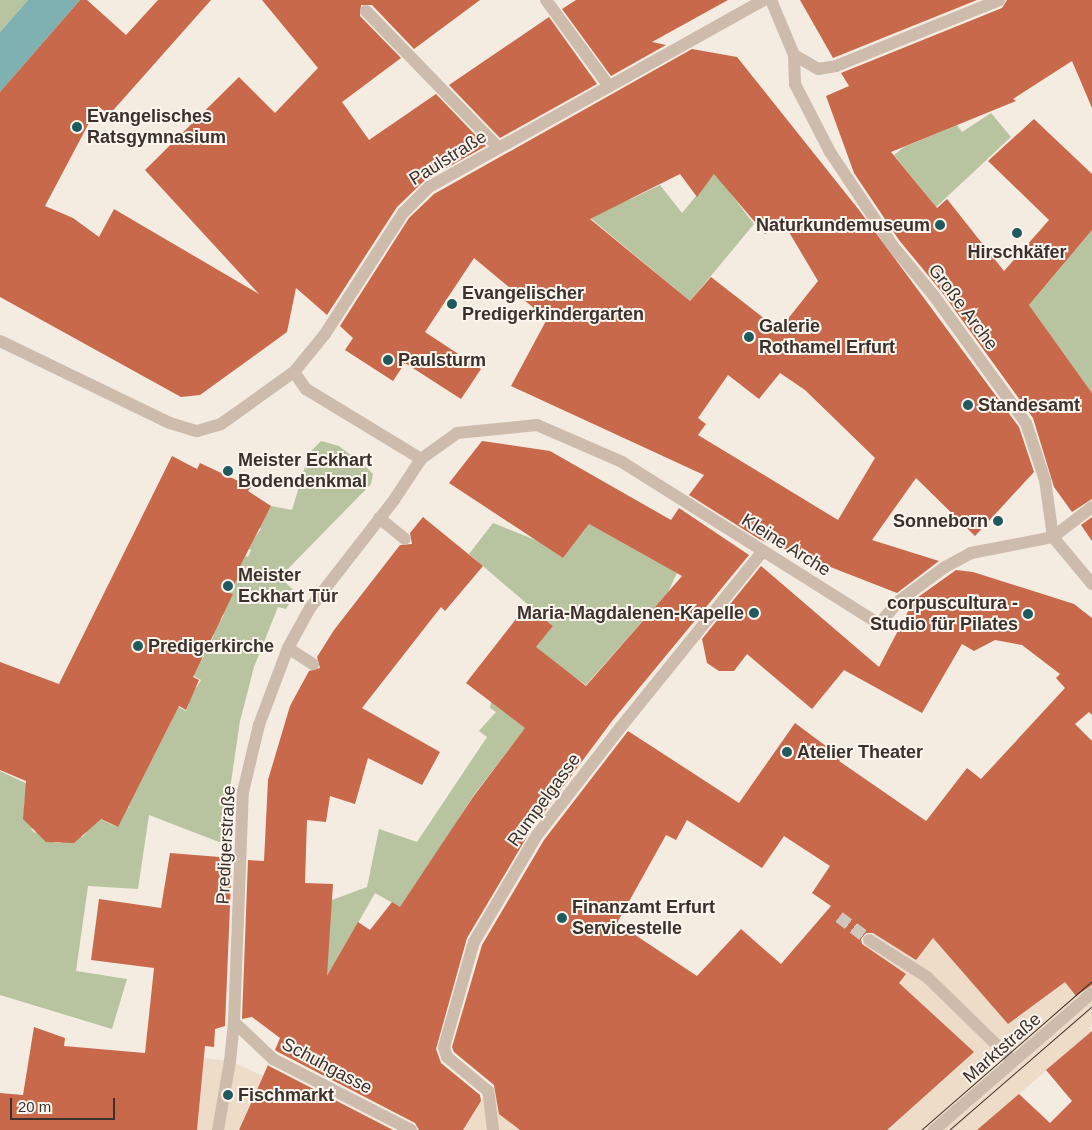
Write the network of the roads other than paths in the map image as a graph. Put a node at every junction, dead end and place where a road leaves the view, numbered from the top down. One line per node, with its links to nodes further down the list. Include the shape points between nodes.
1 (546, 0): 7 (street)
2 (763, 0): 7 (street, Paulstraße)
3 (771, 0): 6 (street)
4 (999, 0): 6 (street, via 836,66 818,68)
5 (366, 11): 8 (street)
6 (794, 55): 15 (street, Große Arche, via 795,84 830,152 892,245 937,293 1026,423 1045,480)
7 (609, 86): 8 (street, Paulstraße)
8 (498, 147): 10 (street, Paulstraße, via 428,187 412,202 325,334)
9 (0, 341): 10 (street, Paulstraße, via 170,423 197,430 221,424)
10 (294, 372): 12 (street, via 306,389)
11 (492, 429): 12 (street, Predigerstraße, via 457,432); 17 (street, Kleine Arche, via 537,425 622,462)
12 (421, 459): 14 (street, Predigerstraße)
13 (1092, 507): 15 (street)
14 (380, 518): 16 (street); 19 (street, Predigerstraße, via 310,608)
15 (1053, 537): 17 (street, Kleine Arche, via 971,553 945,567 899,601 879,624); 18 (street)
16 (405, 540)
17 (762, 552): 27 (street, Rumpelgasse, via 536,834 474,942 444,1047 447,1057 486,1086)
18 (1092, 584)
19 (288, 648): 20 (street); 23 (street, Predigerstraße, via 260,725 243,792)
20 (313, 664)
21 (869, 940): 24 (street, Marktstraße, via 927,977)
22 (1092, 993): 24 (street, Marktstraße)
23 (234, 1022): 25 (street, Predigerstraße); 26 (street, Schuhgasse, via 273,1059)
24 (1010, 1058): 28 (street, Marktstraße)
25 (218, 1130)
26 (412, 1130)
27 (493, 1130)
28 (934, 1130)

